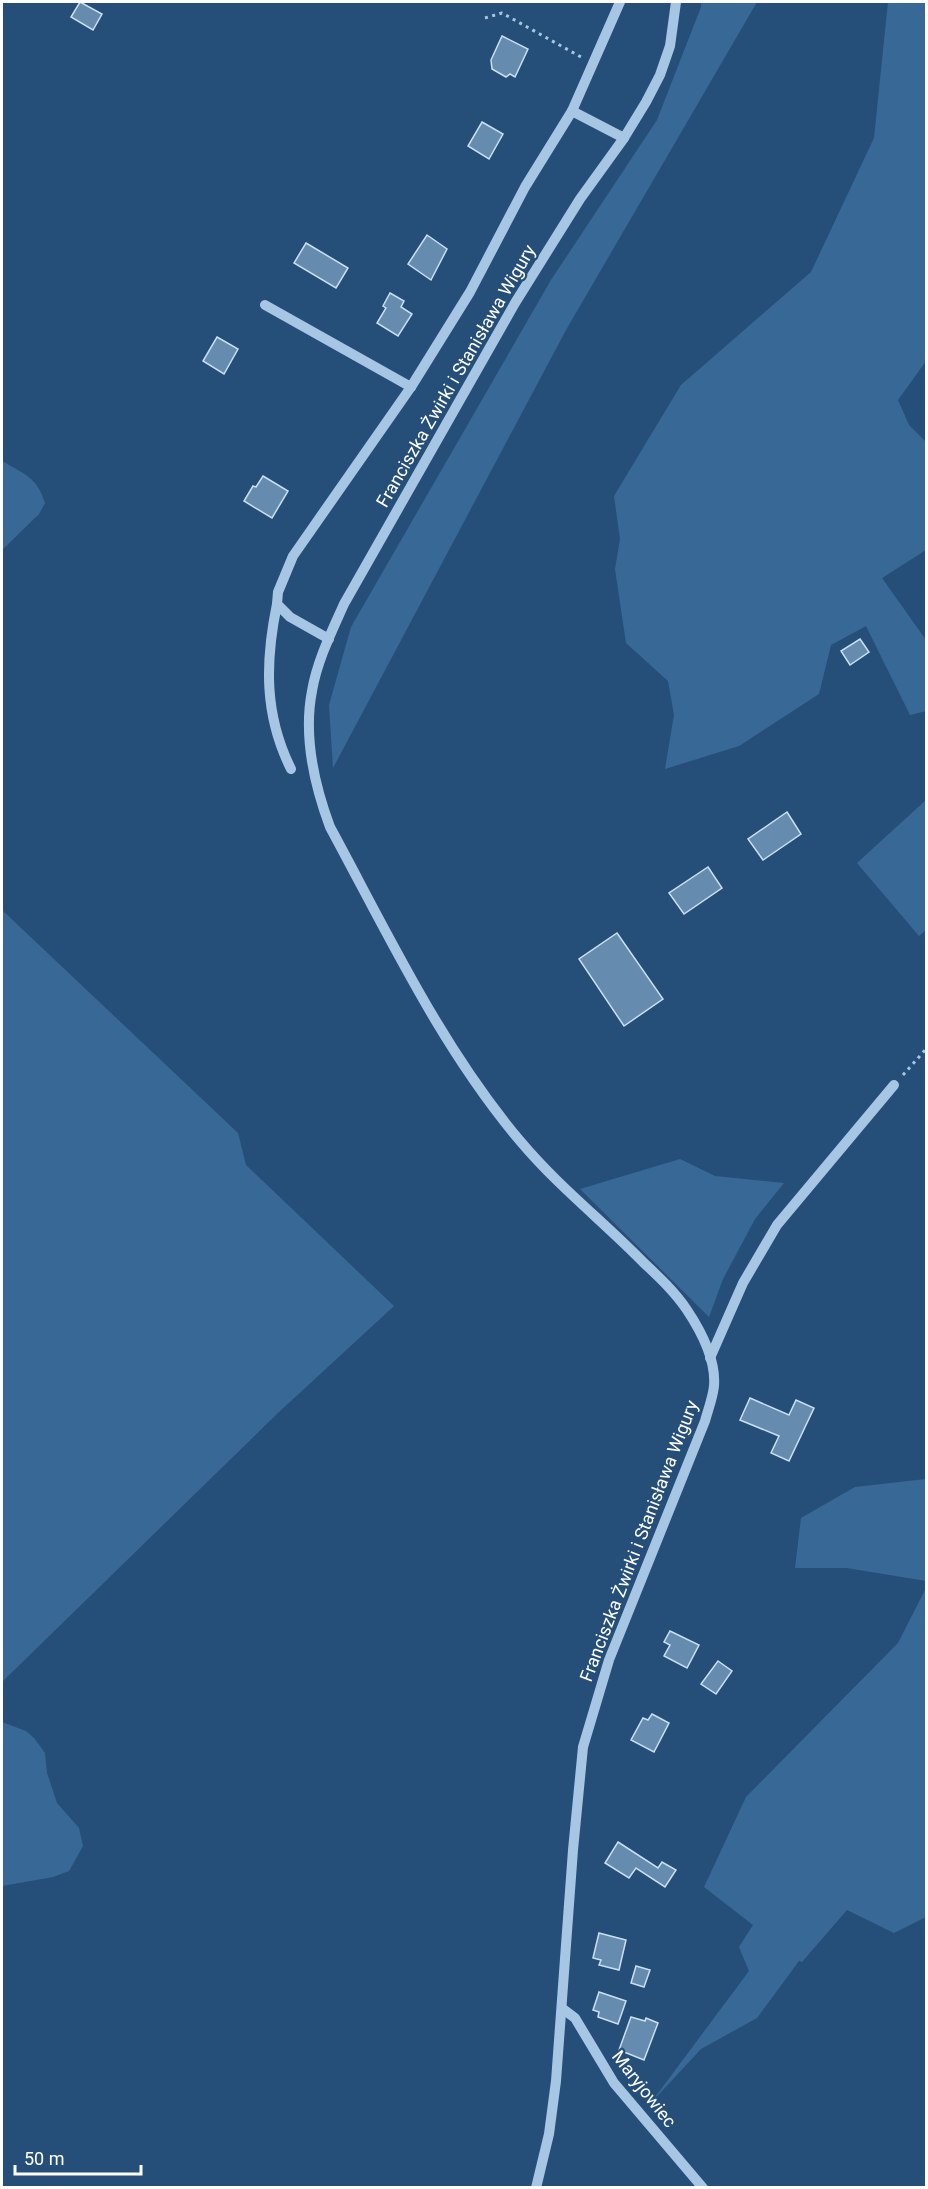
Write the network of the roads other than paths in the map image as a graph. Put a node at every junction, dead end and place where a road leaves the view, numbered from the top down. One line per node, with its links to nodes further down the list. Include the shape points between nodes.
1 (620, 2): 3 (street, Franciszka Żwirki i Stanisława Wigury)
2 (676, 2): 4 (street, Franciszka Żwirki i Stanisława Wigury, via 670,46 660,75)
3 (572, 111): 4 (street); 6 (street, Franciszka Żwirki i Stanisława Wigury, via 525,187 470,292)
4 (624, 138): 8 (street, Franciszka Żwirki i Stanisława Wigury, via 580,199 515,303 344,604)
5 (265, 305): 6 (street, Franciszka Żwirki i Stanisława Wigury)
6 (411, 387): 7 (street, Franciszka Żwirki i Stanisława Wigury, via 293,556)
7 (277, 604): 8 (street, via 290,617); 9 (street, Franciszka Żwirki i Stanisława Wigury, via 267,673 275,724)
8 (329, 639): 11 (street, Franciszka Żwirki i Stanisława Wigury, via 312,690 308,736 321,803 330,827 428,1006 502,1119 540,1164 664,1283 686,1309)
9 (291, 770)
10 (894, 1085): 11 (street, via 777,1226 743,1283)
11 (710, 1358): 12 (street, Franciszka Żwirki i Stanisława Wigury, via 714,1387 705,1421 609,1660 583,1748)
12 (563, 2009): 13 (street, Franciszka Żwirki i Stanisława Wigury, via 549,2134); 14 (street, Maryjowiec, via 575,2018 614,2083)
13 (536, 2187)
14 (703, 2187)

